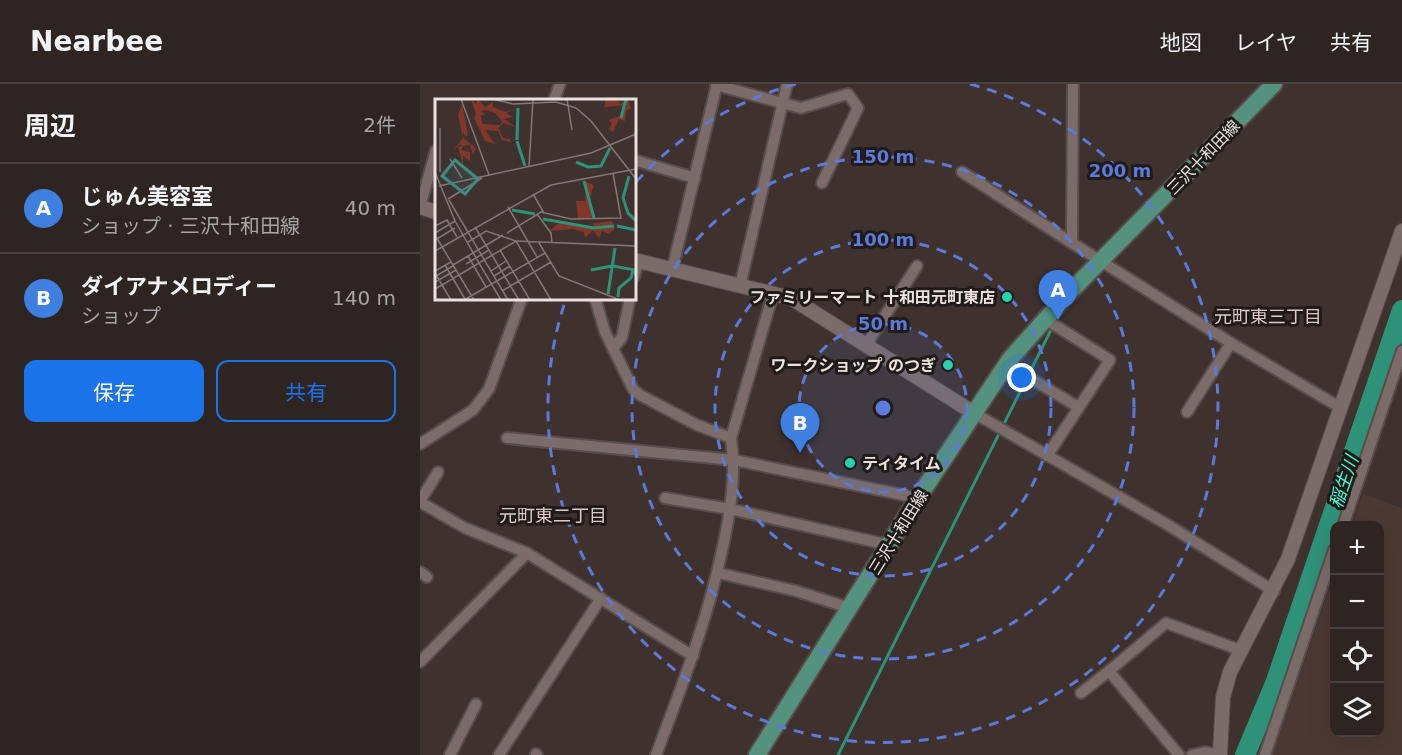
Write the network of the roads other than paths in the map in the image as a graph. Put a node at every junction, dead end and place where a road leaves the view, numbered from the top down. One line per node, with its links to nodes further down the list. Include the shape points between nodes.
1 (560, 84): 7 (street)
2 (787, 84): 8 (street)
3 (1073, 84): 17 (street)
4 (1274, 84): 19 (main road, 三沢十和田線)
5 (716, 85): 8 (street); 12 (street)
6 (850, 89): 8 (street, via 801,108); 13 (street, via 858,108)
7 (554, 99)
8 (783, 102): 22 (street)
9 (435, 154): 14 (street)
10 (636, 161): 12 (street)
11 (962, 172): 17 (street)
12 (695, 178): 21 (street)
13 (822, 183)
14 (420, 207): 15 (street)
15 (435, 212)
16 (1402, 231): 34 (street)
17 (1072, 243): 19 (street)
18 (636, 261): 21 (street)
19 (1102, 261): 27 (main road, 三沢十和田線); 28 (street)
20 (916, 266): 29 (street)
21 (672, 270): 22 (street)
22 (740, 286): 23 (street)
23 (773, 294): 29 (street, via 798,302); 38 (street)
24 (521, 300): 39 (street, via 489,390 480,403)
25 (595, 300): 30 (street)
26 (630, 300): 30 (street, via 622,337)
27 (1045, 319): 33 (street, via 1110,360); 36 (main road, 三沢十和田線, via 1010,359)
28 (1231, 343): 34 (street); 35 (street)
29 (866, 345): 36 (street)
30 (613, 348): 38 (street, via 625,377 640,395)
31 (1402, 351): 47 (street)
32 (1035, 381): 33 (street)
33 (1078, 407): 40 (street)
34 (1341, 408): 52 (street)
35 (1187, 412)
36 (974, 413): 40 (street); 44 (main road, 三沢十和田線)
37 (507, 438): 41 (street)
38 (731, 438): 41 (street)
39 (420, 444)
40 (1047, 456): 52 (street)
41 (734, 460): 44 (street); 46 (street)
42 (438, 472): 45 (street)
43 (665, 498): 46 (street)
44 (918, 498): 48 (main road, 三沢十和田線)
45 (420, 501): 49 (street, via 465,528)
46 (730, 509): 48 (street); 51 (street)
47 (1344, 521)
48 (890, 545): 54 (main road, 三沢十和田線)
49 (527, 553): 53 (street); 57 (street)
50 (1330, 565): 68 (street)
51 (717, 573): 54 (street); 56 (street)
52 (1274, 591): 55 (street)
53 (602, 598): 56 (street); 62 (street)
54 (850, 608): 64 (main road, 三沢十和田線)
55 (1240, 650): 58 (street, via 1166,623); 67 (street, via 1223,697)
56 (693, 656): 63 (street)
57 (420, 662)
58 (1108, 671): 59 (street); 65 (street)
59 (1081, 693)
60 (476, 704): 61 (street)
61 (450, 755)
62 (499, 755)
63 (656, 755)
64 (757, 755)
65 (1179, 755)
66 (1192, 755): 67 (street)
67 (1220, 755)
68 (1265, 755)

